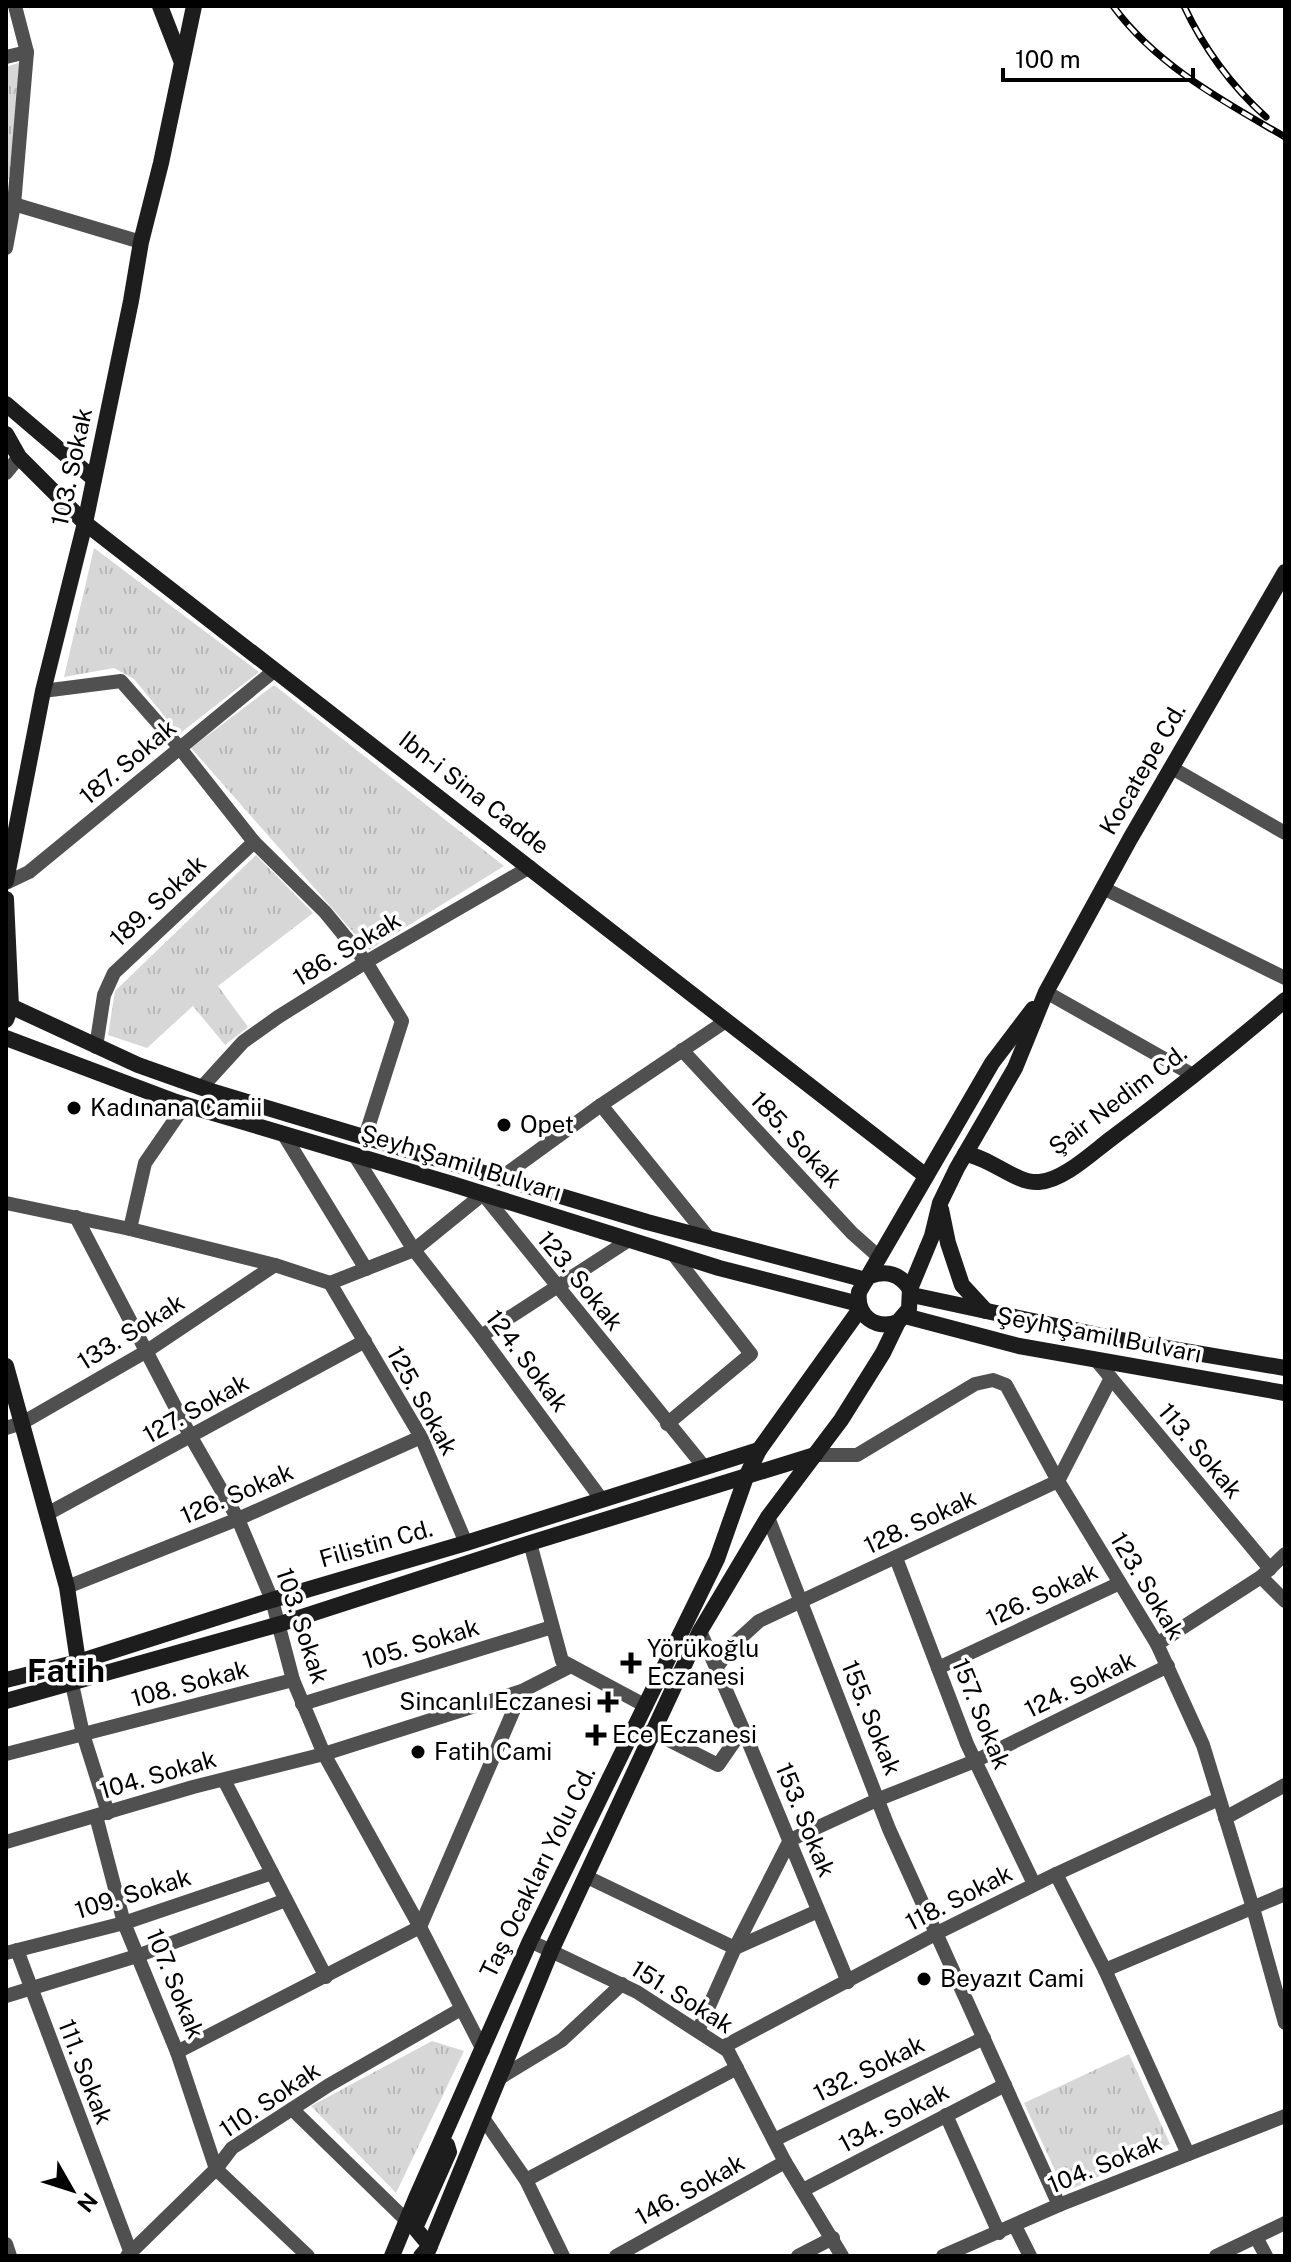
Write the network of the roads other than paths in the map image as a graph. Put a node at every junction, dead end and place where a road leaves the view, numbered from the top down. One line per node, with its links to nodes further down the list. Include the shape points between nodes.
1 (15, 6): 4 (street)
2 (160, 6): 6 (main road)
3 (194, 6): 6 (main road, 103. Sokak)
4 (27, 52): 5 (street); 7 (street)
5 (6, 57)
6 (181, 62): 8 (main road, 103. Sokak)
7 (10, 204): 8 (street); 9 (street)
8 (141, 242): 14 (main road, 103. Sokak)
9 (6, 248)
10 (6, 404): 14 (main road)
11 (6, 434): 12 (main road, Ibn-i Sina Cadde)
12 (19, 457): 13 (street); 15 (main road, Ibn-i Sina Cadde)
13 (6, 473)
14 (94, 479): 15 (main road, 103. Sokak)
15 (85, 523): 17 (main road, Ibn-i Sina Cadde); 18 (main road, 103. Sokak)
16 (1285, 572): 20 (main road, Kocatepe Cd.)
17 (275, 670): 19 (street, 187. Sokak); 23 (main road, Ibn-i Sina Cadde)
18 (43, 691): 19 (street, via 121,681); 24 (main road, 103. Sokak)
19 (179, 747): 22 (street); 24 (street, 187. Sokak, via 29,872)
20 (1172, 768): 21 (street); 25 (main road, Kocatepe Cd.)
21 (1285, 833)
22 (254, 842): 27 (street, via 325,912); 34 (street, 189. Sokak, via 114,973 104,995)
23 (530, 867): 27 (street, 186. Sokak); 32 (main road, Ibn-i Sina Cadde)
24 (6, 882)
25 (1103, 888): 28 (street); 29 (main road, Kocatepe Cd.)
26 (6, 899): 31 (main road)
27 (366, 962): 37 (street, 186. Sokak, via 243,1042); 41 (street, via 402,1021)
28 (1285, 978)
29 (1046, 992): 36 (street); 42 (main road, Kocatepe Cd., via 1015,1068); 44 (main road, Kocatepe Cd., via 992,1063)
30 (1285, 1000): 36 (main road, Şair Nedim Cd.)
31 (8, 1010): 34 (main road, Şeyh Şamil Bulvarı)
32 (726, 1021): 35 (street); 44 (main road, Ibn-i Sina Cadde)
33 (6, 1038): 38 (main road, Şeyh Şamil Bulvarı)
34 (96, 1047): 37 (main road, Şeyh Şamil Bulvarı)
35 (682, 1050): 39 (street); 55 (street, 185. Sokak)
36 (1193, 1075): 42 (main road, Şair Nedim Cd., via 1066,1172 1040,1182)
37 (202, 1087): 41 (main road, Şeyh Şamil Bulvarı)
38 (185, 1105): 40 (main road, Şeyh Şamil Bulvarı); 50 (street, via 145,1163)
39 (601, 1105): 45 (street); 51 (street)
40 (284, 1135): 43 (main road, Şeyh Şamil Bulvarı); 57 (street)
41 (365, 1137): 45 (main road, Şeyh Şamil Bulvarı)
42 (965, 1154): 48 (main road, Kocatepe Cd.)
43 (355, 1156): 46 (main road, Şeyh Şamil Bulvarı); 53 (street, 124. Sokak)
44 (926, 1176): 55 (main road, Kocatepe Cd.)
45 (502, 1177): 51 (main road, Şeyh Şamil Bulvarı)
46 (483, 1194): 52 (main road, Şeyh Şamil Bulvarı); 53 (street); 60 (street, 123. Sokak)
47 (6, 1203): 49 (street)
48 (940, 1203): 61 (main road, Kocatepe Cd.); 63 (main road, via 962,1285)
49 (76, 1217): 50 (street); 67 (street, 103. Sokak)
50 (130, 1229): 56 (street)
51 (707, 1236): 58 (main road, Şeyh Şamil Bulvarı)
52 (629, 1240): 54 (main road, Şeyh Şamil Bulvarı); 60 (street)
53 (414, 1250): 57 (street); 65 (street, 124. Sokak)
54 (673, 1254): 62 (main road, Şeyh Şamil Bulvarı); 73 (street, via 751,1354)
55 (879, 1257): 58 (main road, Kocatepe Cd.)
56 (275, 1265): 59 (street); 67 (street, 133. Sokak)
57 (366, 1269): 59 (street)
58 (868, 1278): 61 (main road, Şeyh Şamil Bulvarı, via 894,1274); 62 (main road, via 859,1292)
59 (330, 1283): 66 (street, 125. Sokak)
60 (557, 1288): 65 (street); 73 (street, 123. Sokak)
61 (911, 1292): 63 (main road, Şeyh Şamil Bulvarı); 64 (main road, via 909,1309)
62 (860, 1306): 64 (main road, Şeyh Şamil Bulvarı, via 881,1325); 77 (main road, Taş Ocakları Yolu Cd.)
63 (986, 1311): 70 (main road, Şeyh Şamil Bulvarı)
64 (901, 1319): 68 (main road, Şeyh Şamil Bulvarı); 78 (main road, Taş Ocakları Yolu Cd.)
65 (481, 1336): 82 (street, 124. Sokak)
66 (365, 1341): 75 (street, 127. Sokak); 76 (street, 125. Sokak)
67 (147, 1351): 74 (street, 133. Sokak); 75 (street, 103. Sokak)
68 (1096, 1360): 71 (street, 113. Sokak); 72 (main road, Şeyh Şamil Bulvarı)
69 (6, 1366): 74 (main road)
70 (1285, 1368)
71 (1111, 1378): 81 (street); 90 (street, 113. Sokak)
72 (1285, 1393)
73 (667, 1424): 79 (street, 123. Sokak)
74 (14, 1426): 83 (main road)
75 (191, 1437): 83 (street, 127. Sokak); 85 (street, 103. Sokak)
76 (421, 1437): 85 (street, 126. Sokak); 86 (street, 125. Sokak)
77 (759, 1450): 79 (main road, Filistin Cd.); 80 (main road, Taş Ocakları Yolu Cd.)
78 (815, 1455): 80 (main road, Filistin Cd.); 81 (street, 123. Sokak, via 857,1455 950,1397 993,1380 1006,1385); 84 (main road, Taş Ocakları Yolu Cd.)
79 (705, 1468): 82 (main road, Filistin Cd.)
80 (746, 1477): 87 (main road, Filistin Cd.); 111 (main road, Taş Ocakları Yolu Cd., via 717,1559)
81 (1058, 1481): 89 (street, 128. Sokak); 91 (street, 123. Sokak)
82 (602, 1500): 86 (main road, Filistin Cd.)
83 (47, 1514): 92 (main road)
84 (768, 1517): 94 (street, 155. Sokak); 98 (main road, Taş Ocakları Yolu Cd.)
85 (238, 1519): 92 (street, 126. Sokak); 93 (street, 103. Sokak)
86 (466, 1543): 93 (main road, Filistin Cd.)
87 (530, 1543): 96 (main road, Filistin Cd.); 97 (street)
88 (1285, 1554): 90 (street)
89 (896, 1558): 94 (street, 128. Sokak); 104 (street, 157. Sokak)
90 (1266, 1573): 95 (street, 113. Sokak); 99 (street)
91 (1120, 1583): 99 (street, 123. Sokak); 104 (street, 126. Sokak)
92 (67, 1587): 100 (main road)
93 (272, 1600): 96 (street, 103. Sokak); 100 (main road, Filistin Cd.)
94 (800, 1601): 103 (street, 128. Sokak, via 751,1627); 120 (street, 155. Sokak)
95 (1285, 1601)
96 (280, 1624): 106 (street, 103. Sokak); 107 (main road, Filistin Cd.)
97 (552, 1627): 101 (street, via 562,1661); 110 (street, 105. Sokak)
98 (700, 1631): 103 (street, 153. Sokak); 113 (main road, Taş Ocakları Yolu Cd.)
99 (1157, 1644): 102 (street, 123. Sokak)
100 (78, 1662): 105 (main road, Filistin Cd.); 107 (main road)
101 (571, 1666): 108 (street, 104. Sokak); 111 (street)
102 (1168, 1666): 117 (street, 124. Sokak); 121 (street, 123. Sokak, via 1203,1745)
103 (716, 1668): 112 (street, 153. Sokak)
104 (938, 1668): 117 (street, 157. Sokak)
105 (6, 1680)
106 (293, 1680): 110 (street, 103. Sokak); 114 (street, 108. Sokak)
107 (72, 1684): 109 (main road, Filistin Cd.); 114 (street, 107. Sokak)
108 (522, 1691): 116 (street, 104. Sokak); 135 (street)
109 (6, 1701)
110 (302, 1704): 116 (street, 103. Sokak)
111 (646, 1706): 137 (main road, Taş Ocakları Yolu Cd.)
112 (743, 1729): 113 (street, via 718,1765); 124 (street, 153. Sokak)
113 (651, 1731): 128 (main road, Taş Ocakları Yolu Cd.)
114 (83, 1734): 115 (street, 108. Sokak); 122 (street, 107. Sokak)
115 (6, 1754)
116 (324, 1754): 118 (street, 104. Sokak); 135 (street, 103. Sokak)
117 (975, 1761): 120 (street, 124. Sokak); 129 (street, 157. Sokak)
118 (224, 1780): 122 (street, 104. Sokak); 126 (street)
119 (1285, 1785): 123 (street)
120 (879, 1799): 124 (street, 124. Sokak); 136 (street, 155. Sokak)
121 (1219, 1799): 123 (street, 123. Sokak); 127 (street, 118. Sokak)
122 (102, 1814): 125 (street, 104. Sokak); 134 (street, 107. Sokak)
123 (1225, 1818): 132 (street, 123. Sokak)
124 (790, 1840): 133 (street, 153. Sokak); 138 (street)
125 (6, 1842)
126 (272, 1873): 131 (street); 134 (street, 109. Sokak)
127 (1056, 1874): 129 (street, 118. Sokak); 142 (street)
128 (587, 1877): 138 (street); 139 (main road, Taş Ocakları Yolu Cd.)
129 (1034, 1884): 136 (street, 118. Sokak)
130 (1285, 1894): 132 (street)
131 (286, 1900): 141 (street); 143 (street)
132 (1253, 1908): 142 (street); 149 (street, 123. Sokak)
133 (818, 1911): 138 (street); 144 (street, 153. Sokak)
134 (124, 1923): 140 (street, 109. Sokak); 141 (street, 107. Sokak)
135 (420, 1927): 143 (street); 148 (street, 103. Sokak)
136 (937, 1933): 144 (street, 118. Sokak); 151 (street, 155. Sokak)
137 (530, 1941): 139 (street, 151. Sokak); 153 (main road, Taş Ocakları Yolu Cd.)
138 (735, 1948): 150 (street)
139 (551, 1951): 145 (street, 151. Sokak); 156 (main road, Taş Ocakları Yolu Cd.)
140 (11, 1952): 146 (street, 111. Sokak)
141 (137, 1956): 146 (street); 154 (street, 107. Sokak)
142 (1105, 1970): 164 (street)
143 (326, 1977): 154 (street)
144 (848, 1982): 152 (street, 118. Sokak)
145 (622, 1984): 150 (street, 151. Sokak); 156 (street, via 562,2040)
146 (31, 1990): 147 (street); 178 (street, 111. Sokak)
147 (6, 1996)
148 (461, 2009): 153 (street, 103. Sokak); 158 (street, 110. Sokak)
149 (1285, 2023)
150 (698, 2031): 152 (street, 151. Sokak)
151 (984, 2038): 157 (street, 155. Sokak); 163 (street, 132. Sokak)
152 (723, 2047): 155 (street, 151. Sokak)
153 (483, 2050): 162 (main road, Taş Ocakları Yolu Cd.)
154 (177, 2052): 166 (street, 107. Sokak)
155 (737, 2068): 163 (street, 151. Sokak); 167 (street)
156 (498, 2079): 161 (main road, Taş Ocakları Yolu Cd.)
157 (1005, 2085): 159 (street, 134. Sokak); 169 (street, 155. Sokak)
158 (292, 2109): 166 (street, 110. Sokak, via 232,2148); 170 (street)
159 (946, 2115): 168 (street, 134. Sokak); 173 (street)
160 (1285, 2116): 164 (street, 104. Sokak)
161 (483, 2118): 167 (street); 177 (main road, Taş Ocakları Yolu Cd.)
162 (444, 2136): 170 (main road, Taş Ocakları Yolu Cd.); 177 (main road, via 449,2152 415,2228)
163 (774, 2140): 165 (street, 151. Sokak)
164 (1188, 2154): 169 (street, 104. Sokak)
165 (785, 2162): 168 (street, 151. Sokak); 183 (street, 146. Sokak)
166 (216, 2169): 178 (street, 110. Sokak); 180 (street)
167 (526, 2180): 182 (street)
168 (803, 2190): 175 (street, 151. Sokak)
169 (1059, 2205): 172 (street, 104. Sokak)
170 (407, 2221): 181 (main road, Taş Ocakları Yolu Cd.)
171 (1285, 2223): 174 (street)
172 (1015, 2226): 173 (street, 104. Sokak); 187 (street)
173 (999, 2233): 186 (street, 104. Sokak)
174 (1256, 2237): 188 (street); 189 (street)
175 (833, 2238): 184 (street); 185 (street, 151. Sokak)
176 (6, 2244): 179 (street)
177 (428, 2254)
178 (130, 2255)
179 (10, 2256)
180 (308, 2256)
181 (392, 2256)
182 (563, 2256)
183 (616, 2256)
184 (798, 2256)
185 (842, 2256)
186 (943, 2256)
187 (1030, 2256)
188 (1216, 2256)
189 (1266, 2256)

